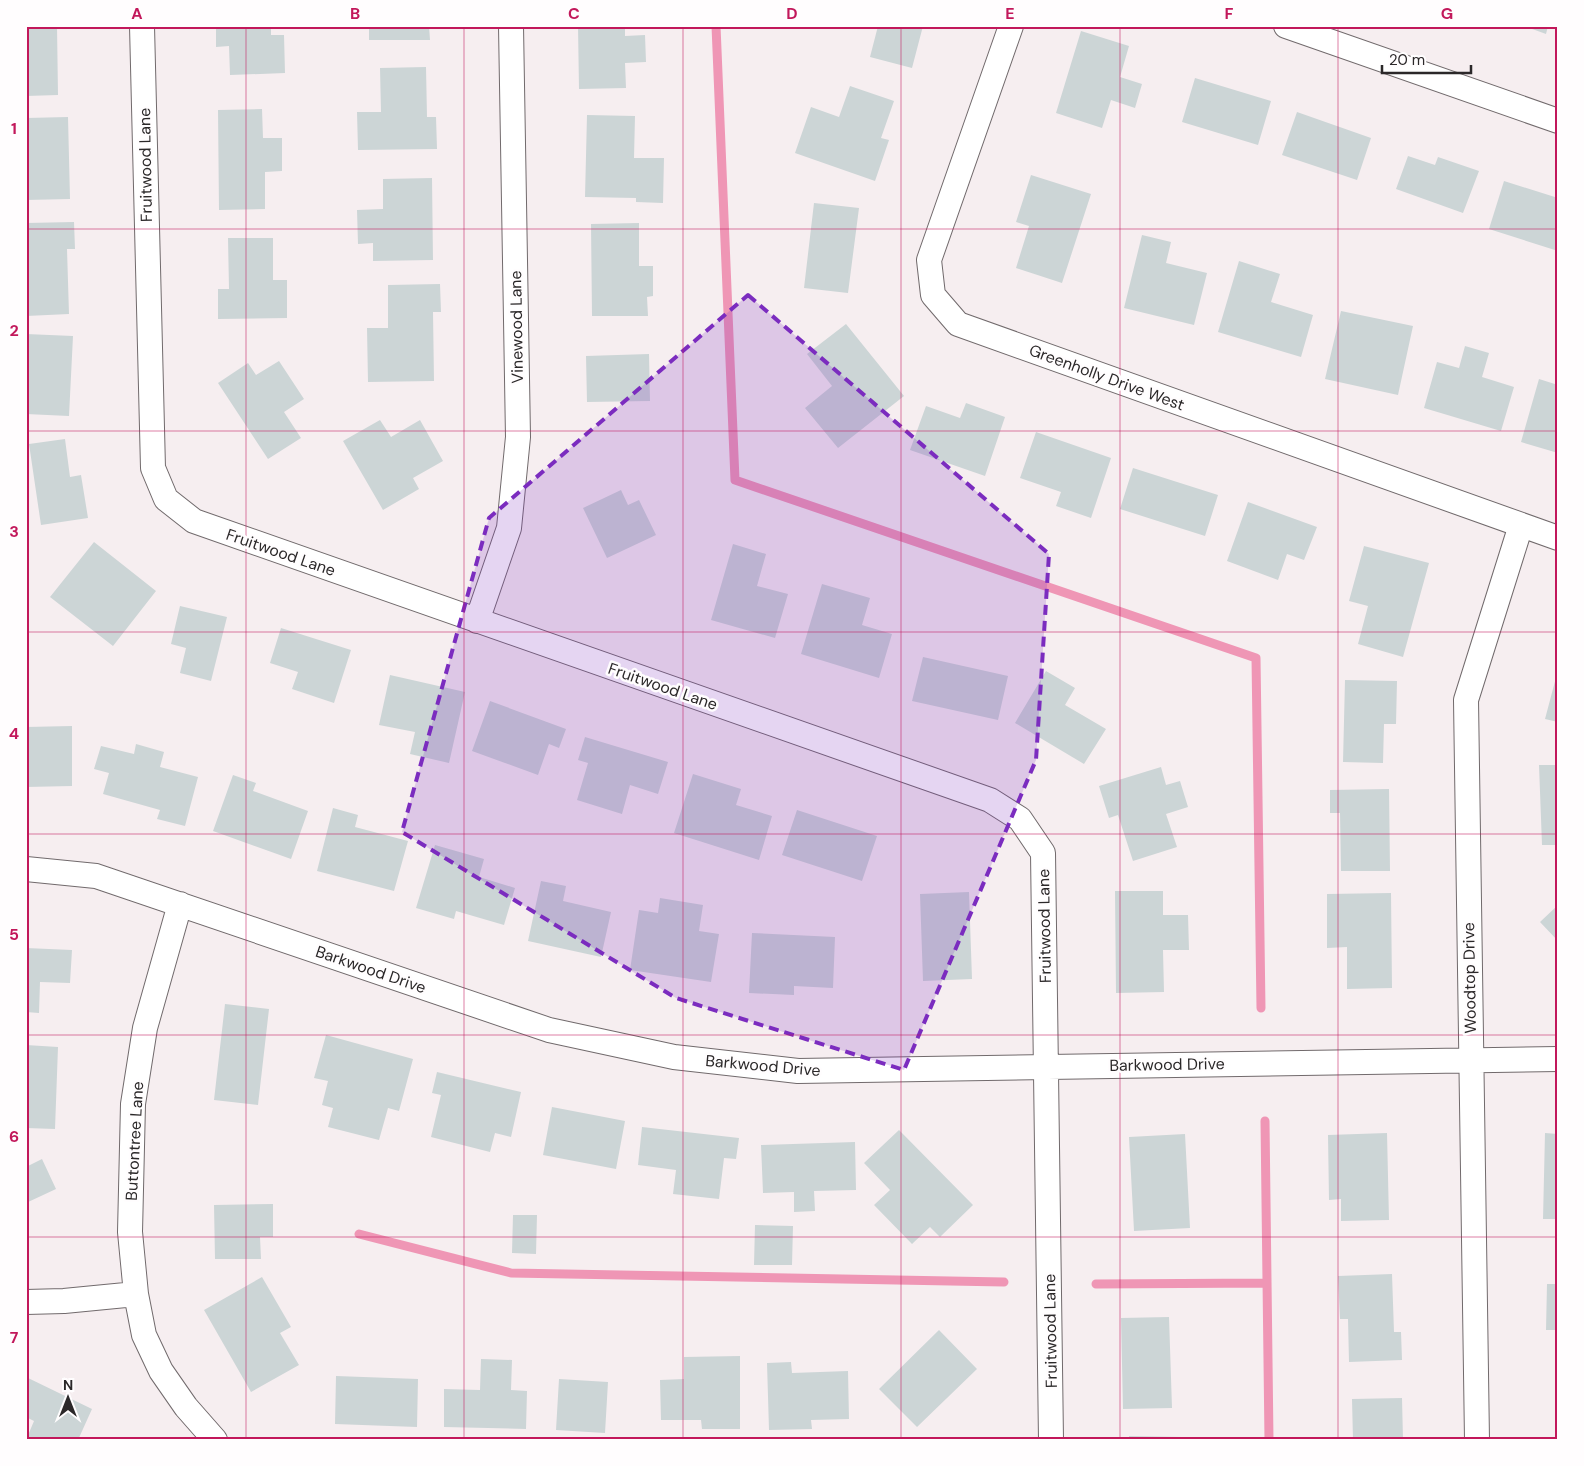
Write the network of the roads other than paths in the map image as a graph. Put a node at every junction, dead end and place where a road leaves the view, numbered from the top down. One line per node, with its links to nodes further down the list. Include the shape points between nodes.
1 (142, 26): 8 (street, Fruitwood Lane, via 153,468 166,499 194,521)
2 (511, 26): 8 (street, Vinewood Lane, via 518,437 509,528)
3 (1011, 26): 6 (street, Greenholly Drive West, via 929,260 933,295 958,324)
4 (1286, 26): 5 (street)
5 (1558, 121)
6 (1522, 525): 7 (street, Greenholly Drive West); 12 (street, Woodtop Drive, via 1466,700)
7 (1558, 538)
8 (477, 621): 13 (street, Fruitwood Lane, via 990,800 1020,819 1043,853)
9 (26, 869): 10 (street, Barkwood Drive, via 96,876)
10 (180, 904): 13 (street, Barkwood Drive, via 549,1030 674,1057 798,1071); 14 (street, Buttontree Lane, via 145,1028 133,1104 130,1232)
11 (1558, 1059): 12 (street, Barkwood Drive)
12 (1470, 1060): 13 (street, Barkwood Drive); 18 (street, Woodtop Drive)
13 (1046, 1066): 17 (street, Fruitwood Lane)
14 (136, 1294): 15 (street); 16 (street, Buttontree Lane, via 144,1335 161,1371)
15 (26, 1302)
16 (215, 1440)
17 (1051, 1440)
18 (1477, 1440)

